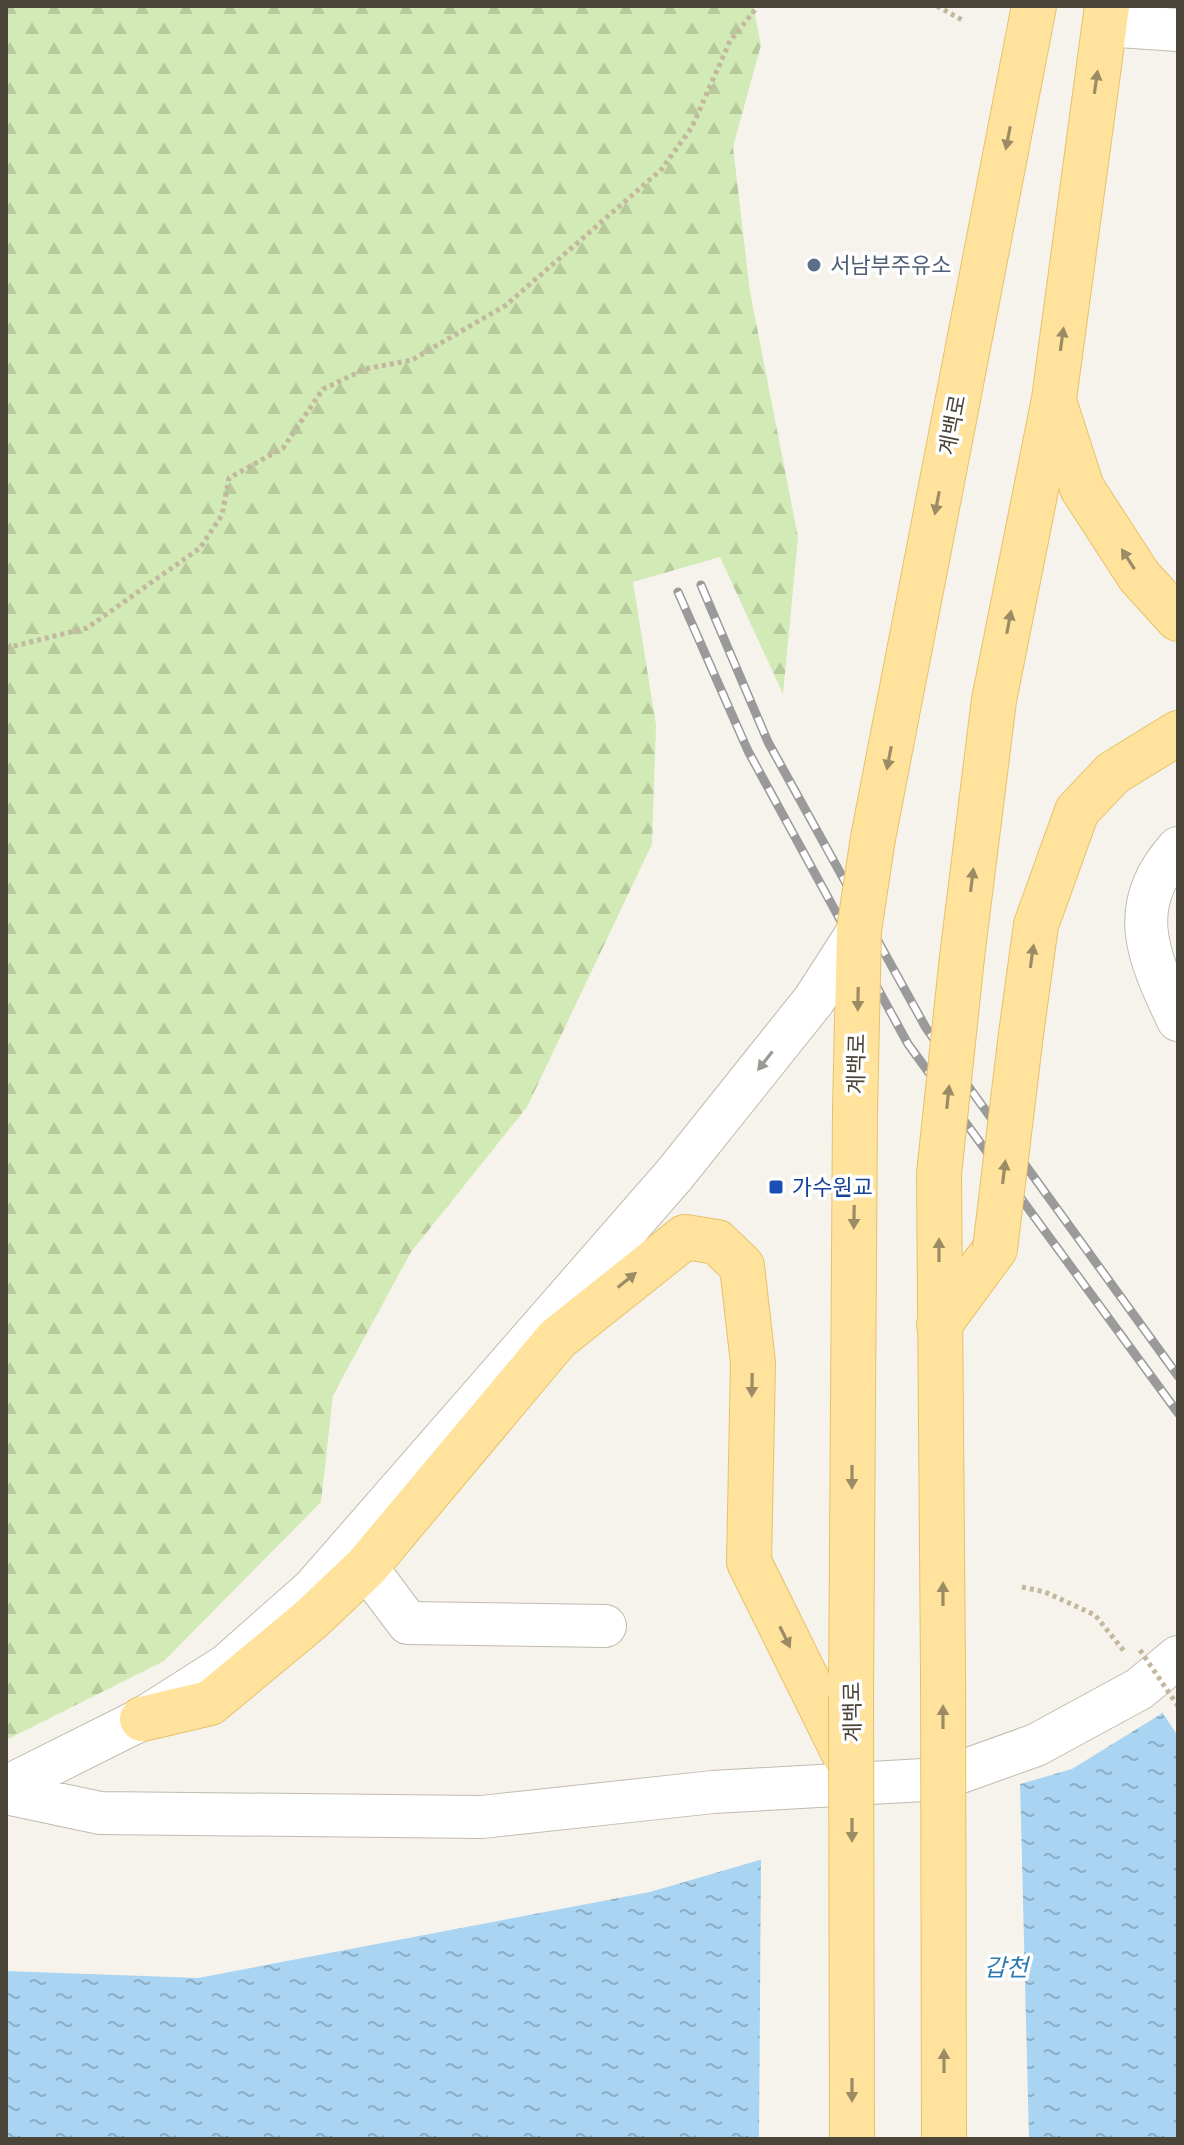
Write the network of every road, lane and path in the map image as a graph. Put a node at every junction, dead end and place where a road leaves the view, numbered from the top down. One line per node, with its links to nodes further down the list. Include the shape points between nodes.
1 (758, 6): 9 (path, via 730,41 692,127 661,170 506,305 412,360 365,369 323,389 283,448 229,478 222,515 200,548 87,628)
2 (937, 6): 5 (path)
3 (1034, 6): 12 (main road, 계백로, one-way to 12, bridge)
4 (1105, 16): 6 (street); 7 (main road, one-way to 4)
5 (964, 21)
6 (1178, 30)
7 (1054, 399): 8 (main road, one-way to 7, via 1139,576 1082,488); 14 (main road, one-way to 7, bridge, via 939,1174 962,957 994,700)
8 (1178, 619)
9 (6, 648)
10 (1178, 733): 14 (main road, one-way to 10, bridge, via 995,1249 1036,925 1077,811 1113,773)
11 (1178, 848): 13 (street, via 1155,886 1143,925 1152,964)
12 (859, 930): 20 (main road, 계백로, one-way to 20, bridge); 22 (street, one-way to 22, bridge, via 814,1000 675,1174 313,1589 227,1665)
13 (1178, 1020)
14 (939, 1325): 25 (main road, one-way to 14, bridge)
15 (366, 1567): 17 (street, via 408,1623); 20 (main road, one-way to 20, via 557,1339 685,1237 717,1242 742,1266 749,1308 749,1562); 22 (main road, via 210,1703)
16 (1022, 1587): 19 (path, via 1095,1615)
17 (605, 1626)
18 (1159, 1654): 21 (path, bridge); 23 (street, via 1139,1689 1036,1745 941,1779 713,1792 482,1817 100,1813)
19 (1129, 1657)
20 (835, 1701): 24 (main road, 계백로, one-way to 24, bridge, via 852,1770)
21 (1178, 1706)
22 (142, 1719): 23 (street)
23 (6, 1790)
24 (852, 2139)
25 (944, 2139)

